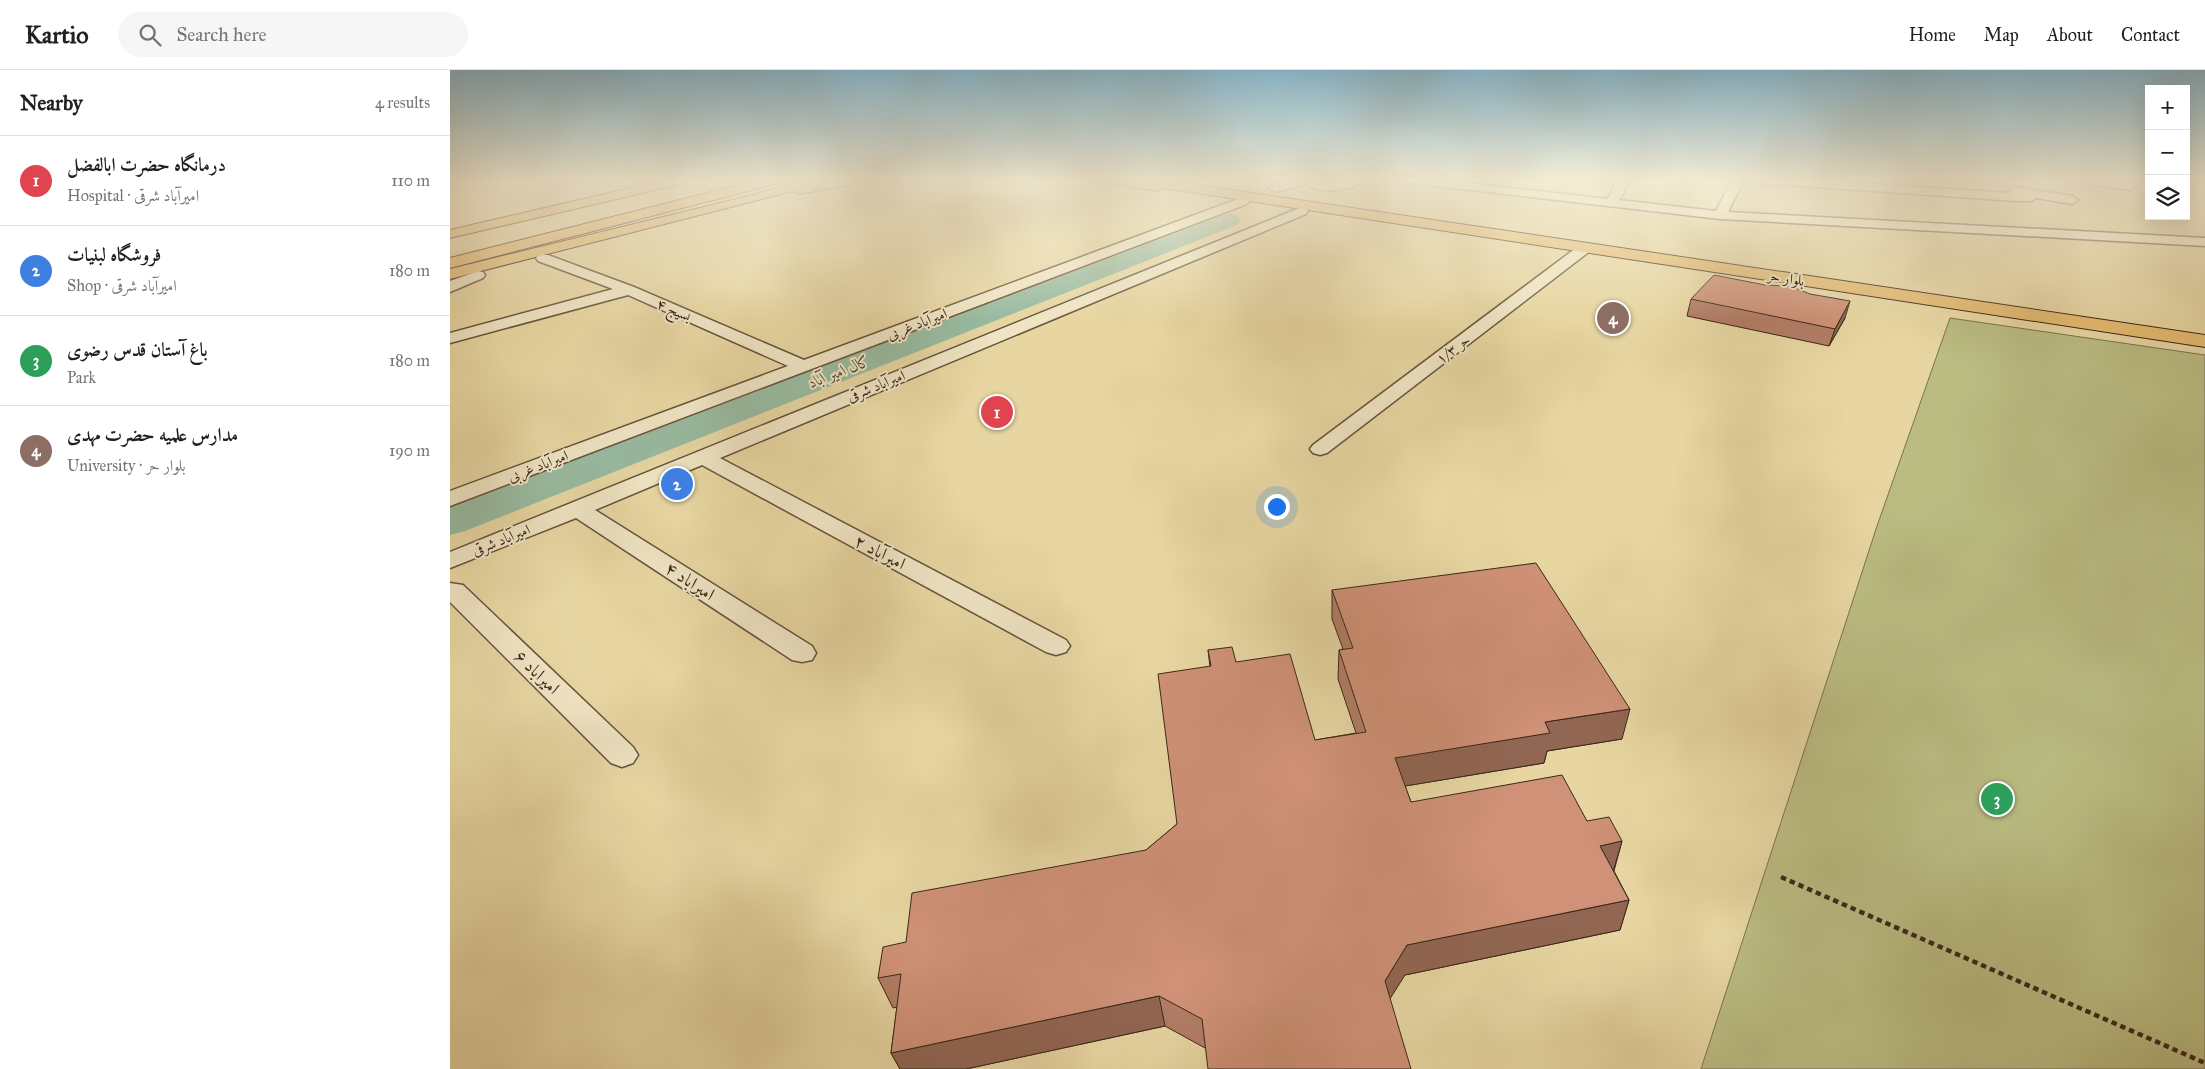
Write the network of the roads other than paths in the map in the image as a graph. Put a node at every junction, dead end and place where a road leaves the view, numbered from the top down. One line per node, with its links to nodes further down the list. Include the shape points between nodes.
1 (482, 227): 11 (main road)
2 (529, 227): 13 (main road)
3 (592, 227): 16 (main road)
4 (642, 227): 10 (main road)
5 (1175, 227): 25 (street, امیرآباد غربی)
6 (1235, 227): 27 (street, امیرآباد شرقی)
7 (1459, 227): 14 (main road, بلوار حر)
8 (1476, 227): 22 (main road, بلوار حر)
9 (1939, 227): 12 (street)
10 (636, 228): 15 (main road); 17 (main road)
11 (450, 234)
12 (2205, 242)
13 (450, 246)
14 (1585, 248): 24 (main road, بلوار حر); 26 (street, حر ۱/۳)
15 (544, 258): 18 (main road); 21 (street, بسیج ۴)
16 (450, 263)
17 (450, 274)
18 (478, 275): 19 (main road); 20 (street)
19 (450, 282)
20 (450, 287)
21 (630, 290): 23 (street); 25 (street, بسیج ۴)
22 (2205, 329)
23 (450, 338)
24 (2205, 341)
25 (804, 366): 28 (street, امیرآباد غربی)
26 (1320, 449)
27 (703, 457): 29 (street, امیرآباد شرقی); 32 (street, امیرآباد ۲)
28 (450, 499)
29 (578, 509): 30 (street, امیرآباد شرقی); 33 (street, امیراباد ۴)
30 (450, 561)
31 (450, 591): 34 (street, امیراباد ۶, via 454,591)
32 (1056, 646)
33 (802, 653)
34 (622, 755)

